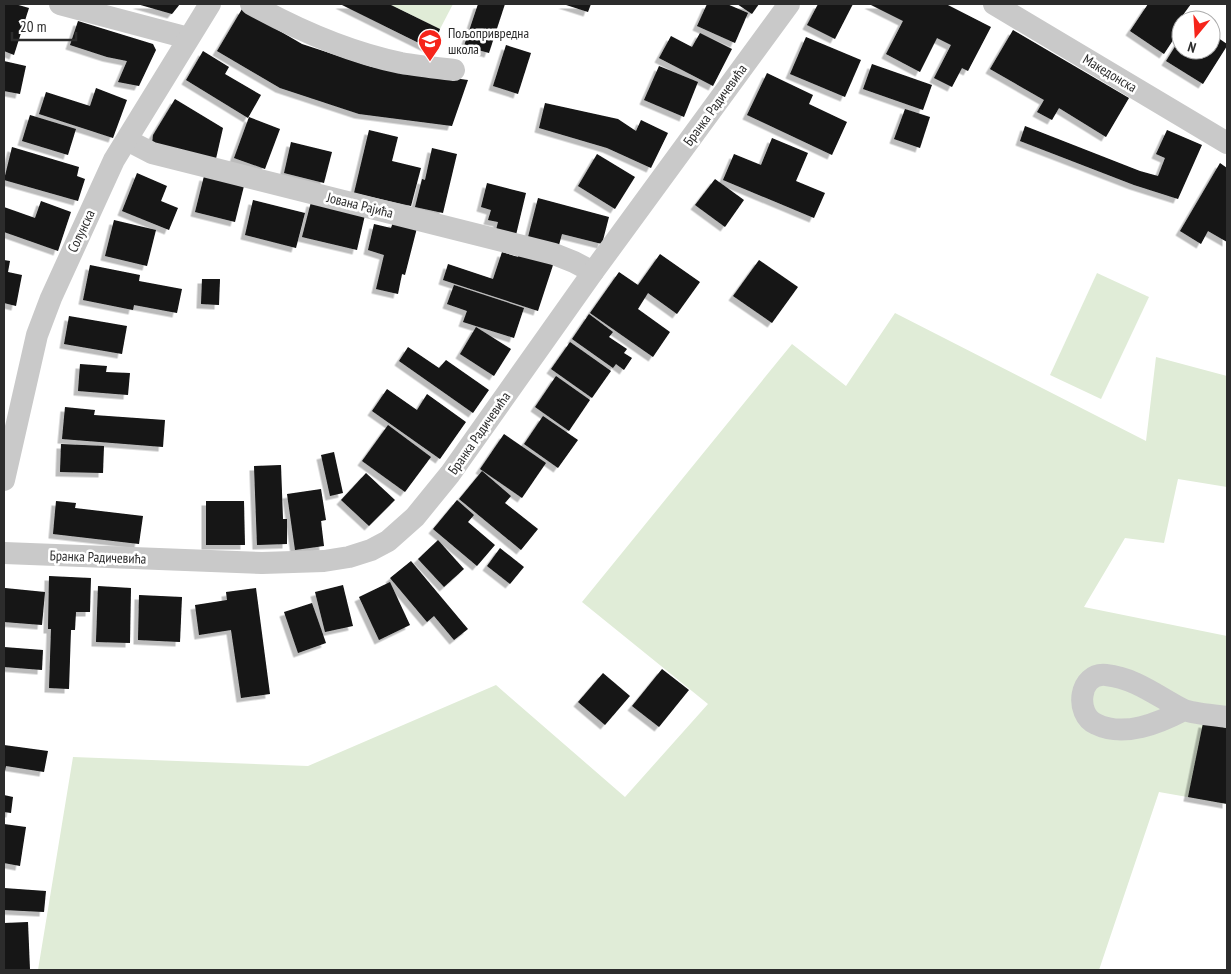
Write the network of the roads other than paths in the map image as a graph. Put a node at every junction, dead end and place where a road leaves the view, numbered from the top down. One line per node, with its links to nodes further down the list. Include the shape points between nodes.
1 (60, 4): 6 (street)
2 (210, 4): 6 (street, Солунска)
3 (251, 4): 7 (street, via 279,20 340,46 400,63)
4 (789, 4): 10 (street, Бранка Радичевића)
5 (994, 4): 9 (street, Македонска)
6 (188, 38): 8 (street, Солунска)
7 (454, 70)
8 (127, 140): 10 (street, Јована Рајића, via 152,153 554,254); 11 (street, Солунска, via 114,160 37,335)
9 (1227, 143)
10 (593, 272): 12 (street, Бранка Радичевића, via 427,504 403,529 371,550 324,561 262,563)
11 (4, 480)
12 (4, 553)
13 (1184, 710): 14 (street)
14 (1227, 717)

